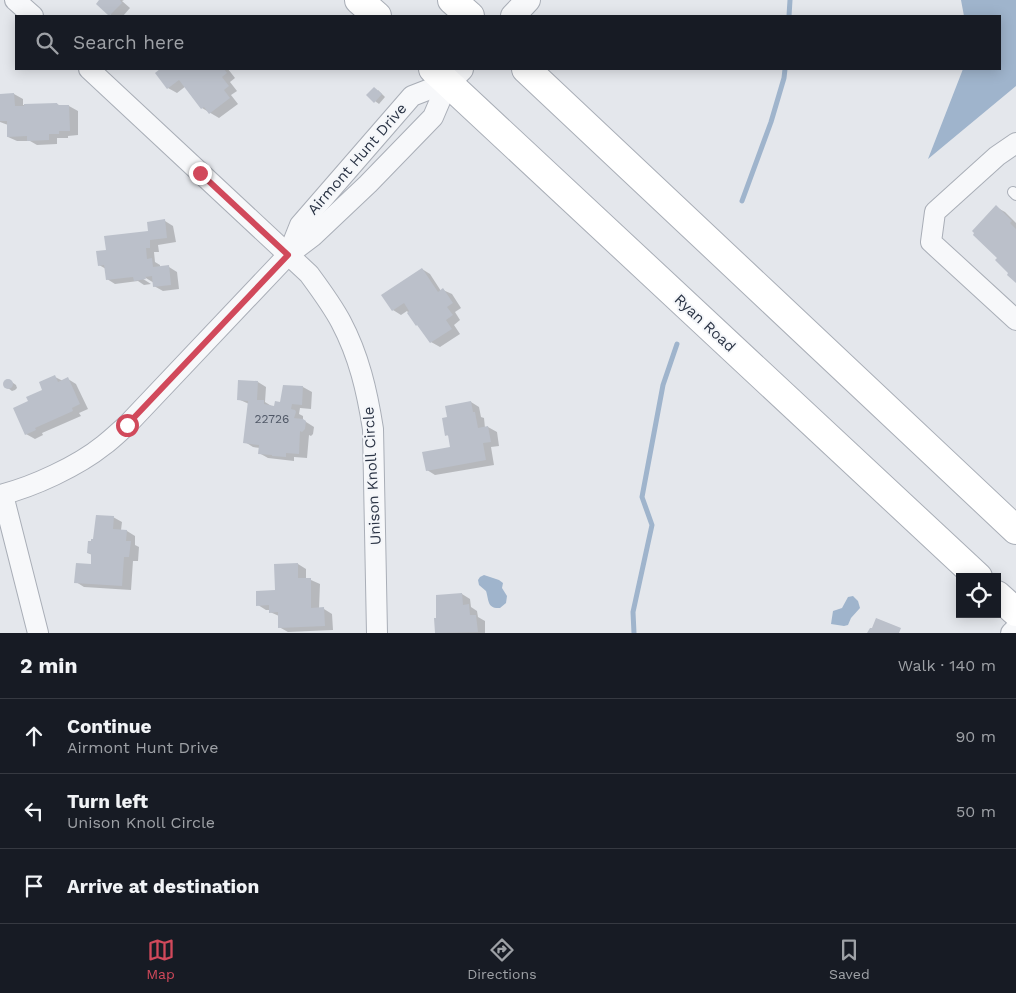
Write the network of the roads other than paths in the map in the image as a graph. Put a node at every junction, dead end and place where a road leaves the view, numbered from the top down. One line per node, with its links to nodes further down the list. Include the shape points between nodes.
1 (5, 0): 6 (street)
2 (15, 0): 7 (street)
3 (359, 0): 8 (main road)
4 (452, 0): 9 (main road)
5 (528, 0): 10 (street)
6 (0, 6)
7 (32, 15)
8 (376, 15)
9 (469, 15)
10 (514, 15)
11 (90, 70): 15 (street, Unison Knoll Circle)
12 (527, 70): 18 (main road)
13 (447, 73): 15 (street, Airmont Hunt Drive, via 412,96 300,225); 15 (street, Airmont Hunt Drive, via 433,117 368,184); 19 (main road, Ryan Road)
14 (1016, 143): 16 (street, via 934,212 931,242)
15 (288, 255): 17 (street, Airmont Hunt Drive, via 127,425 102,446 73,466); 24 (street, Unison Knoll Circle, via 309,274 345,330 362,373 369,402 373,429)
16 (1016, 320)
17 (1, 495): 23 (street)
18 (1016, 530)
19 (974, 573)
20 (1001, 598): 21 (main road)
21 (1016, 612)
22 (1016, 628): 25 (street)
23 (38, 633)
24 (377, 633)
25 (1012, 633)

